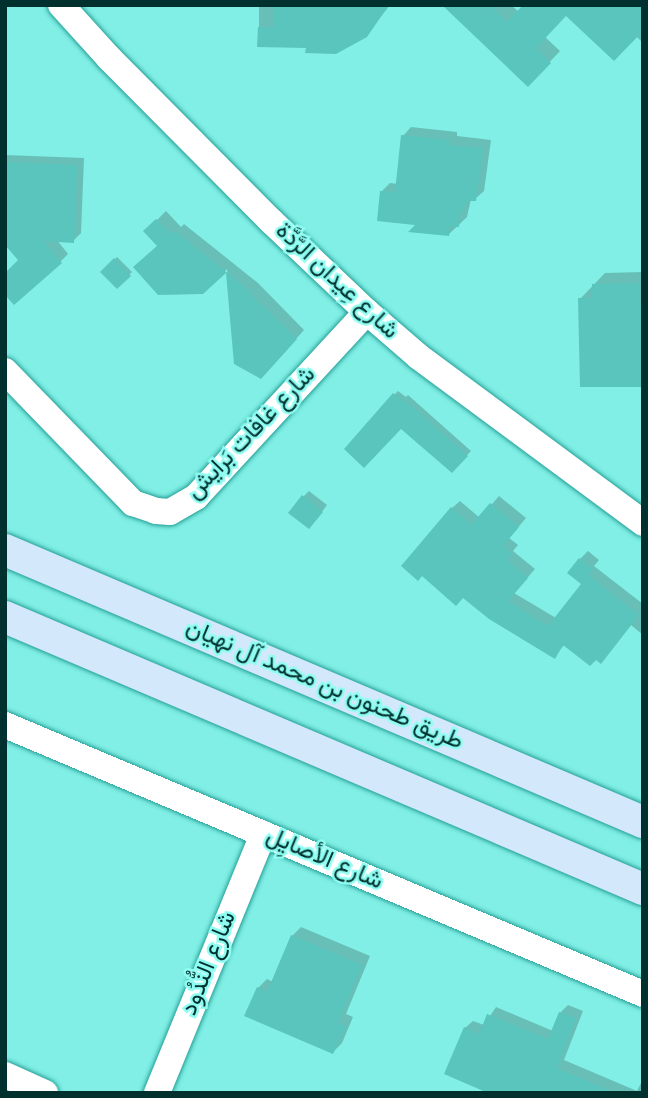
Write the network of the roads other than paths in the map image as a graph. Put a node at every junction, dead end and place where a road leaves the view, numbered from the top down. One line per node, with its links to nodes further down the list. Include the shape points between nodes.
1 (61, 5): 2 (street, شارع عِيدان الرَّدَّة, via 242,192)
2 (367, 312): 3 (street, شارع غافات بَرايش, via 196,497 170,512 132,503); 4 (street, شارع عِيدان الرَّدَّة, via 419,357)
3 (5, 371)
4 (643, 523)
5 (5, 551): 8 (main road, طريق طحنون بن محمد آل نهيان)
6 (5, 617): 10 (main road)
7 (5, 724): 9 (street, شارع الأصايِل)
8 (643, 822)
9 (263, 834): 11 (street, شارع الأصايِل); 14 (street, شارع النُّدُود)
10 (643, 889)
11 (643, 994)
12 (5, 1075): 13 (street)
13 (46, 1093)
14 (157, 1093)

